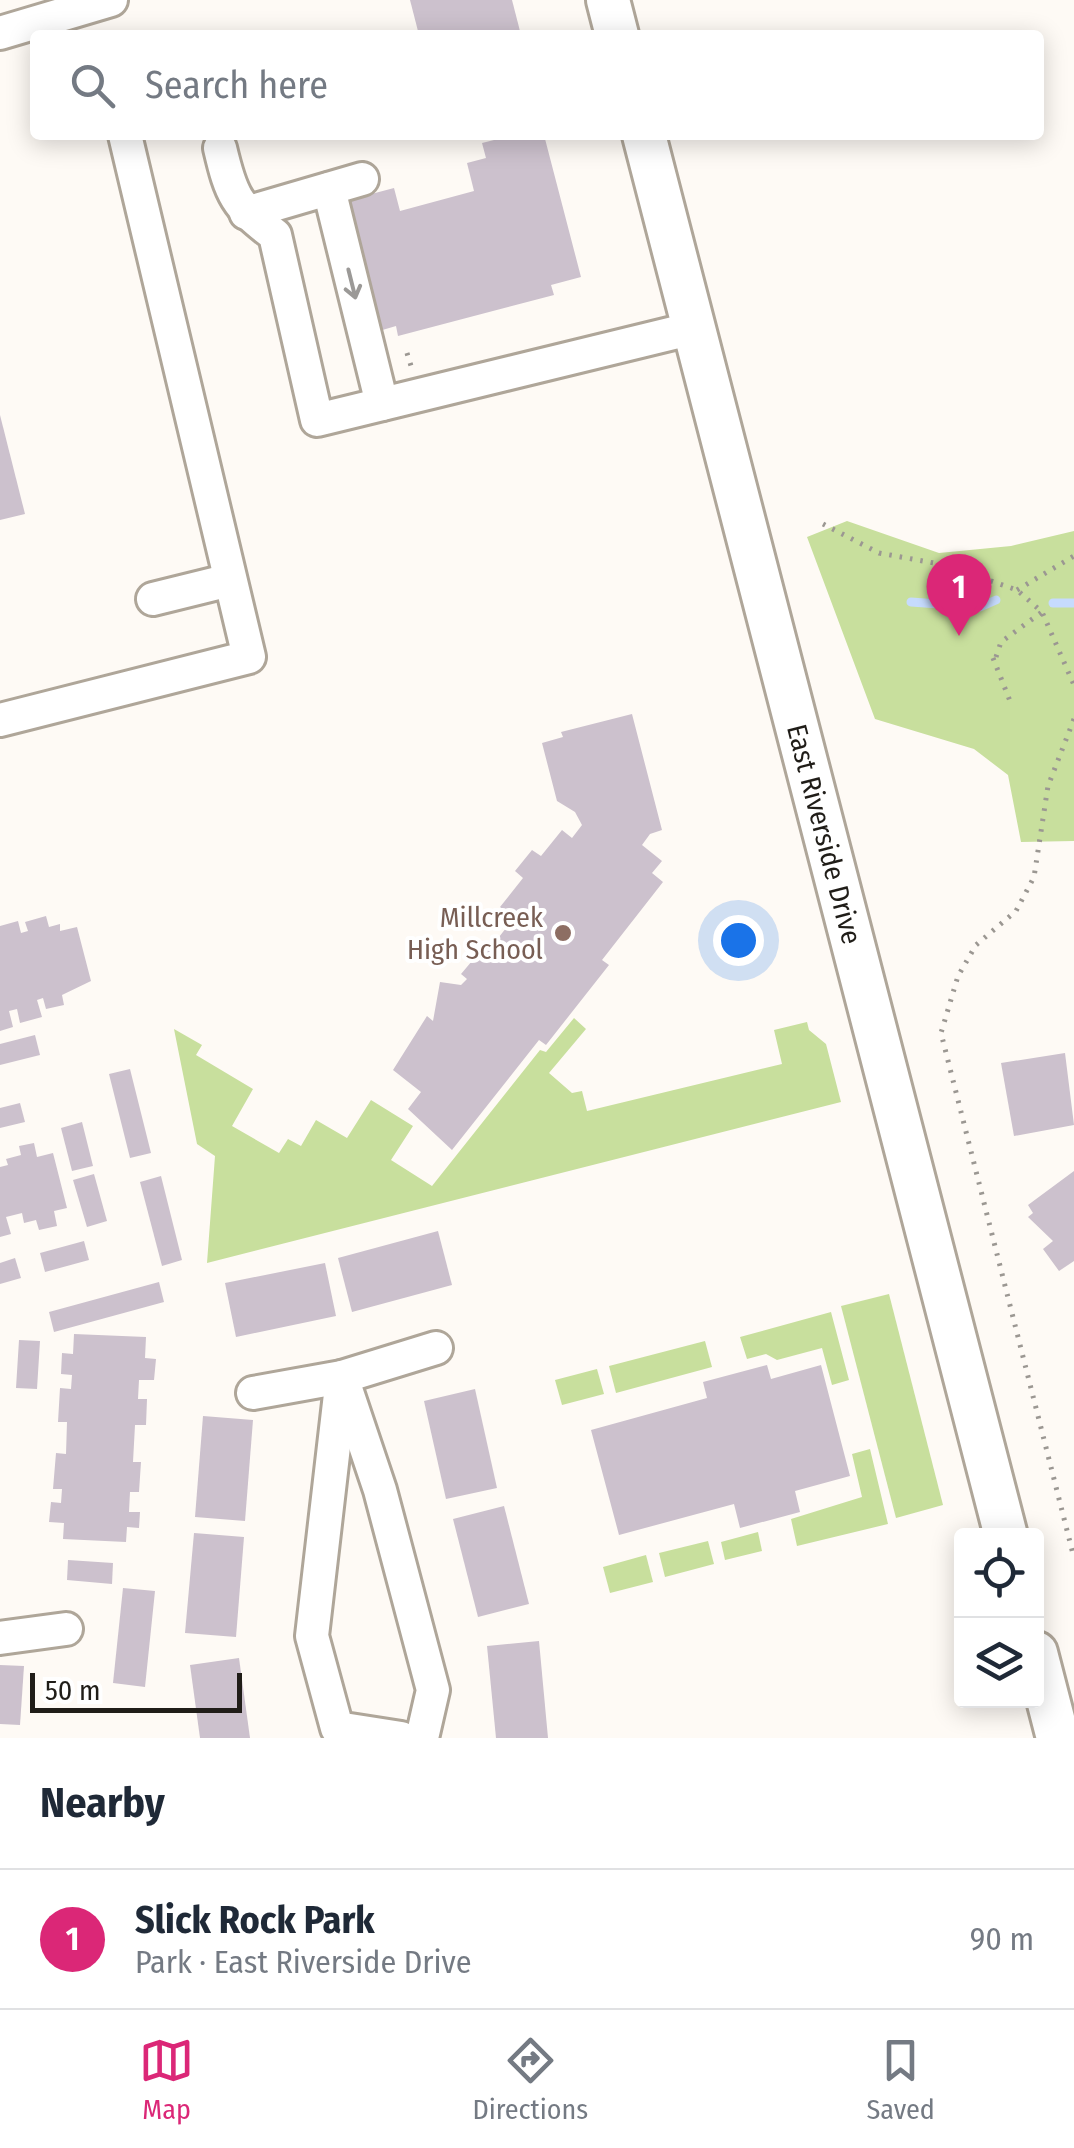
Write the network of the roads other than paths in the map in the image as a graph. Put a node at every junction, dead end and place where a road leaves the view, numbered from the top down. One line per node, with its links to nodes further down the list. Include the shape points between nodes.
1 (111, 0): 4 (street)
2 (608, 0): 3 (main road)
3 (617, 30)
4 (0, 33)
5 (125, 140): 13 (street)
6 (645, 140): 11 (main road, East Riverside Drive)
7 (220, 148): 10 (street, via 230,190)
8 (362, 180): 9 (street)
9 (329, 189): 10 (street); 12 (street, one-way to 12)
10 (246, 213): 12 (street, via 275,235 317,420)
11 (694, 328): 12 (street); 19 (main road, East Riverside Drive)
12 (382, 404)
13 (230, 580): 14 (street); 15 (street, via 248,657)
14 (153, 600)
15 (0, 720)
16 (436, 1348): 17 (street)
17 (342, 1376): 18 (street); 23 (street, via 312,1636 337,1728); 24 (street, via 433,1690)
18 (253, 1392)
19 (1004, 1528)
20 (66, 1629): 21 (street)
21 (0, 1638)
22 (1044, 1684): 25 (main road)
23 (401, 1738)
24 (422, 1738)
25 (1058, 1738)

